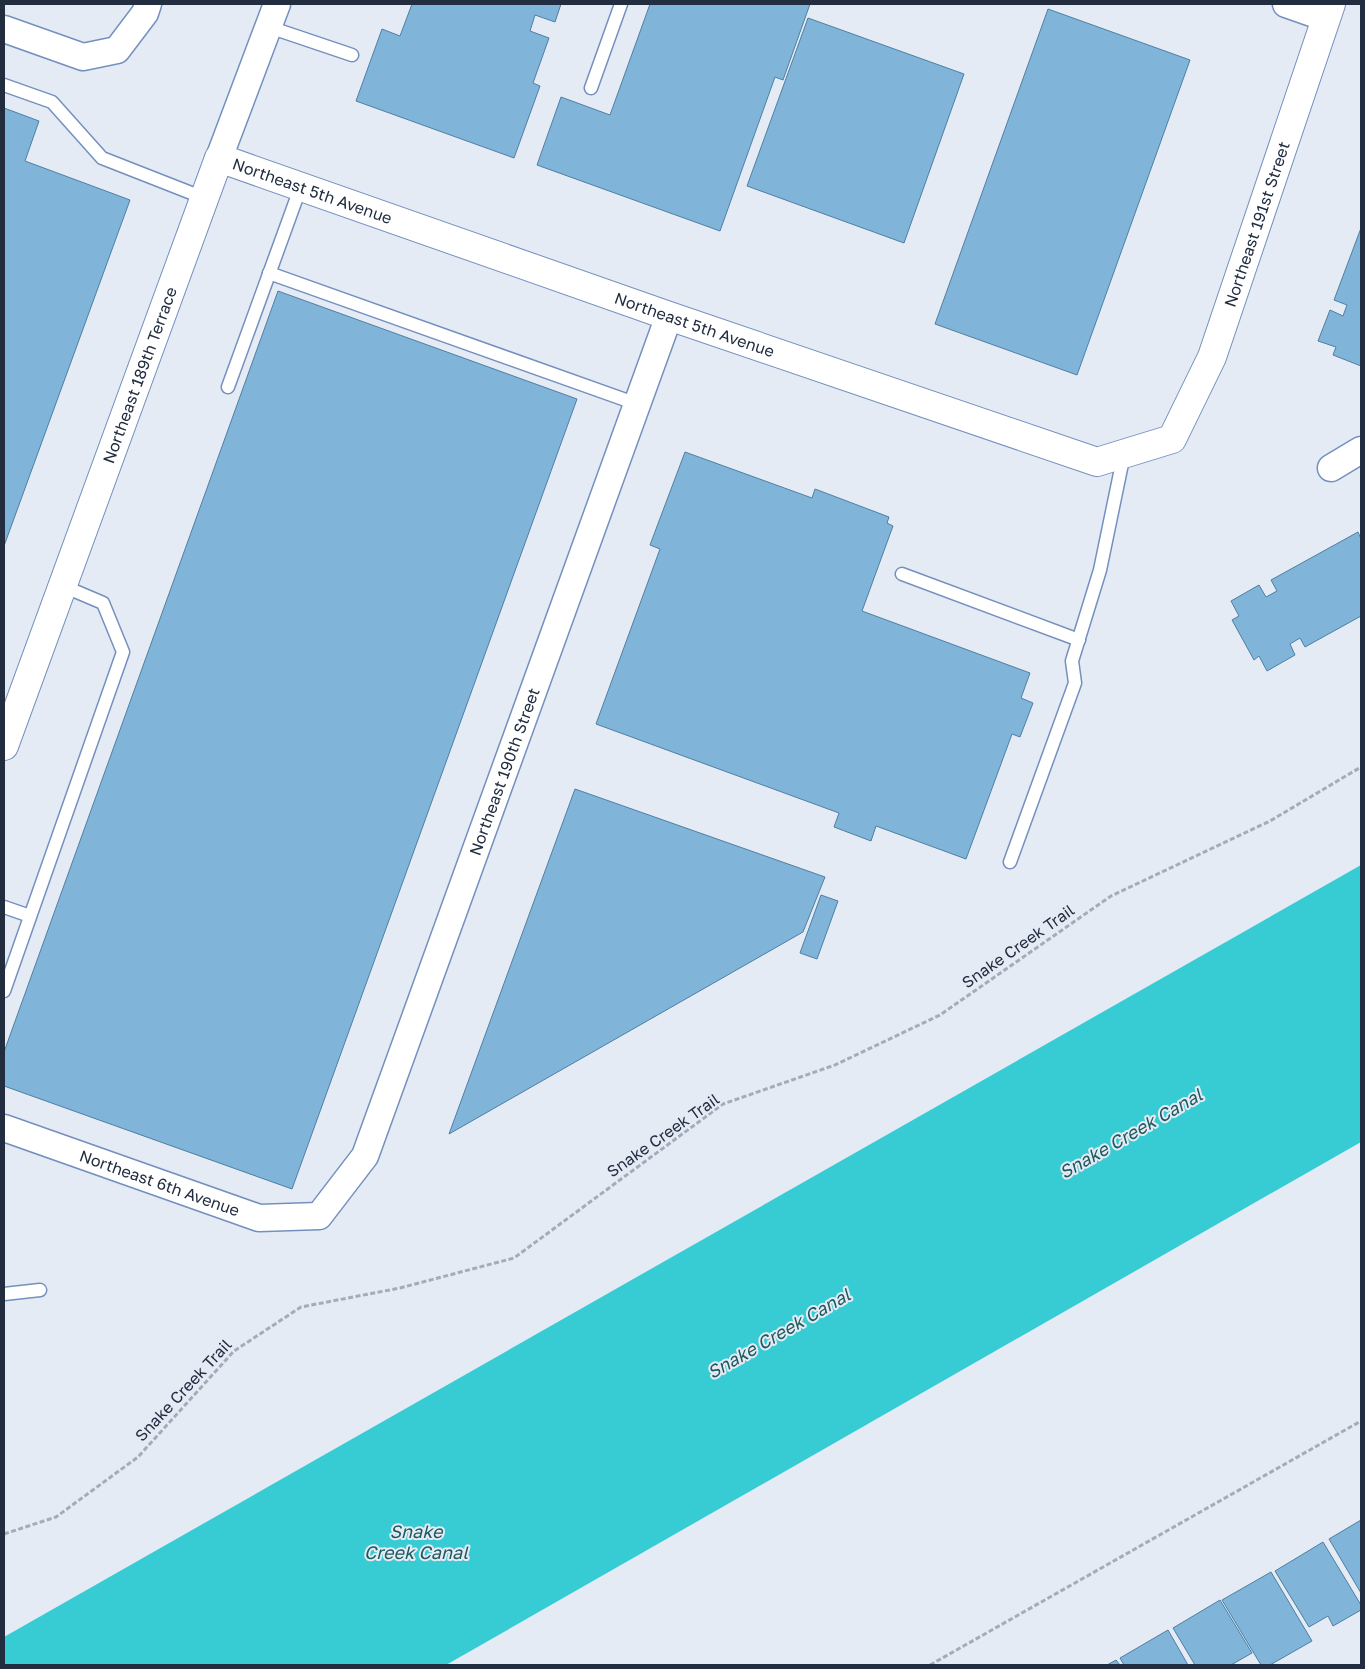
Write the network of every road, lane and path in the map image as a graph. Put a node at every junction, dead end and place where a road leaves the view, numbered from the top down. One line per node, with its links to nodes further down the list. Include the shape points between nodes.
1 (148, 4): 6 (street, via 118,50 83,57)
2 (621, 4): 9 (lane)
3 (1286, 4): 4 (street)
4 (1329, 11): 17 (street, Northeast 191st Street, via 1212,357)
5 (273, 15): 7 (lane); 10 (street, Northeast 189th Terrace)
6 (4, 29)
7 (352, 55)
8 (4, 86): 12 (lane, via 52,102 102,158)
9 (591, 88)
10 (219, 158): 11 (street, Northeast 5th Avenue); 12 (street, Northeast 189th Terrace)
11 (301, 186): 13 (lane); 14 (street, Northeast 5th Avenue)
12 (204, 198): 22 (street, Northeast 189th Terrace)
13 (270, 273): 15 (lane); 16 (lane)
14 (669, 316): 16 (street, Northeast 190th Street); 19 (street, Northeast 5th Avenue, via 1097,462)
15 (228, 387)
16 (637, 404): 31 (street, Northeast 190th Street, via 365,1156)
17 (1172, 440): 19 (street, Northeast 5th Avenue)
18 (1361, 450): 20 (street)
19 (1124, 454): 23 (lane, via 1100,570)
20 (1331, 468)
21 (902, 574): 23 (lane)
22 (63, 586): 24 (street, Northeast 189th Terrace); 28 (lane, via 103,603 124,652)
23 (1079, 640): 26 (lane, via 1072,661 1075,683)
24 (4, 746)
25 (1361, 767): 35 (path, Snake Creek Trail, via 1270,821 1111,896 940,1015 835,1066 723,1104 514,1258 400,1288 301,1307 234,1350 138,1457 56,1517)
26 (1010, 862)
27 (4, 907): 28 (lane)
28 (30, 916): 29 (lane)
29 (4, 991)
30 (4, 1128): 31 (street, Northeast 6th Avenue, via 259,1218)
31 (319, 1216)
32 (40, 1290): 33 (lane)
33 (4, 1294)
34 (1361, 1421): 36 (path)
35 (4, 1534)
36 (930, 1665)

